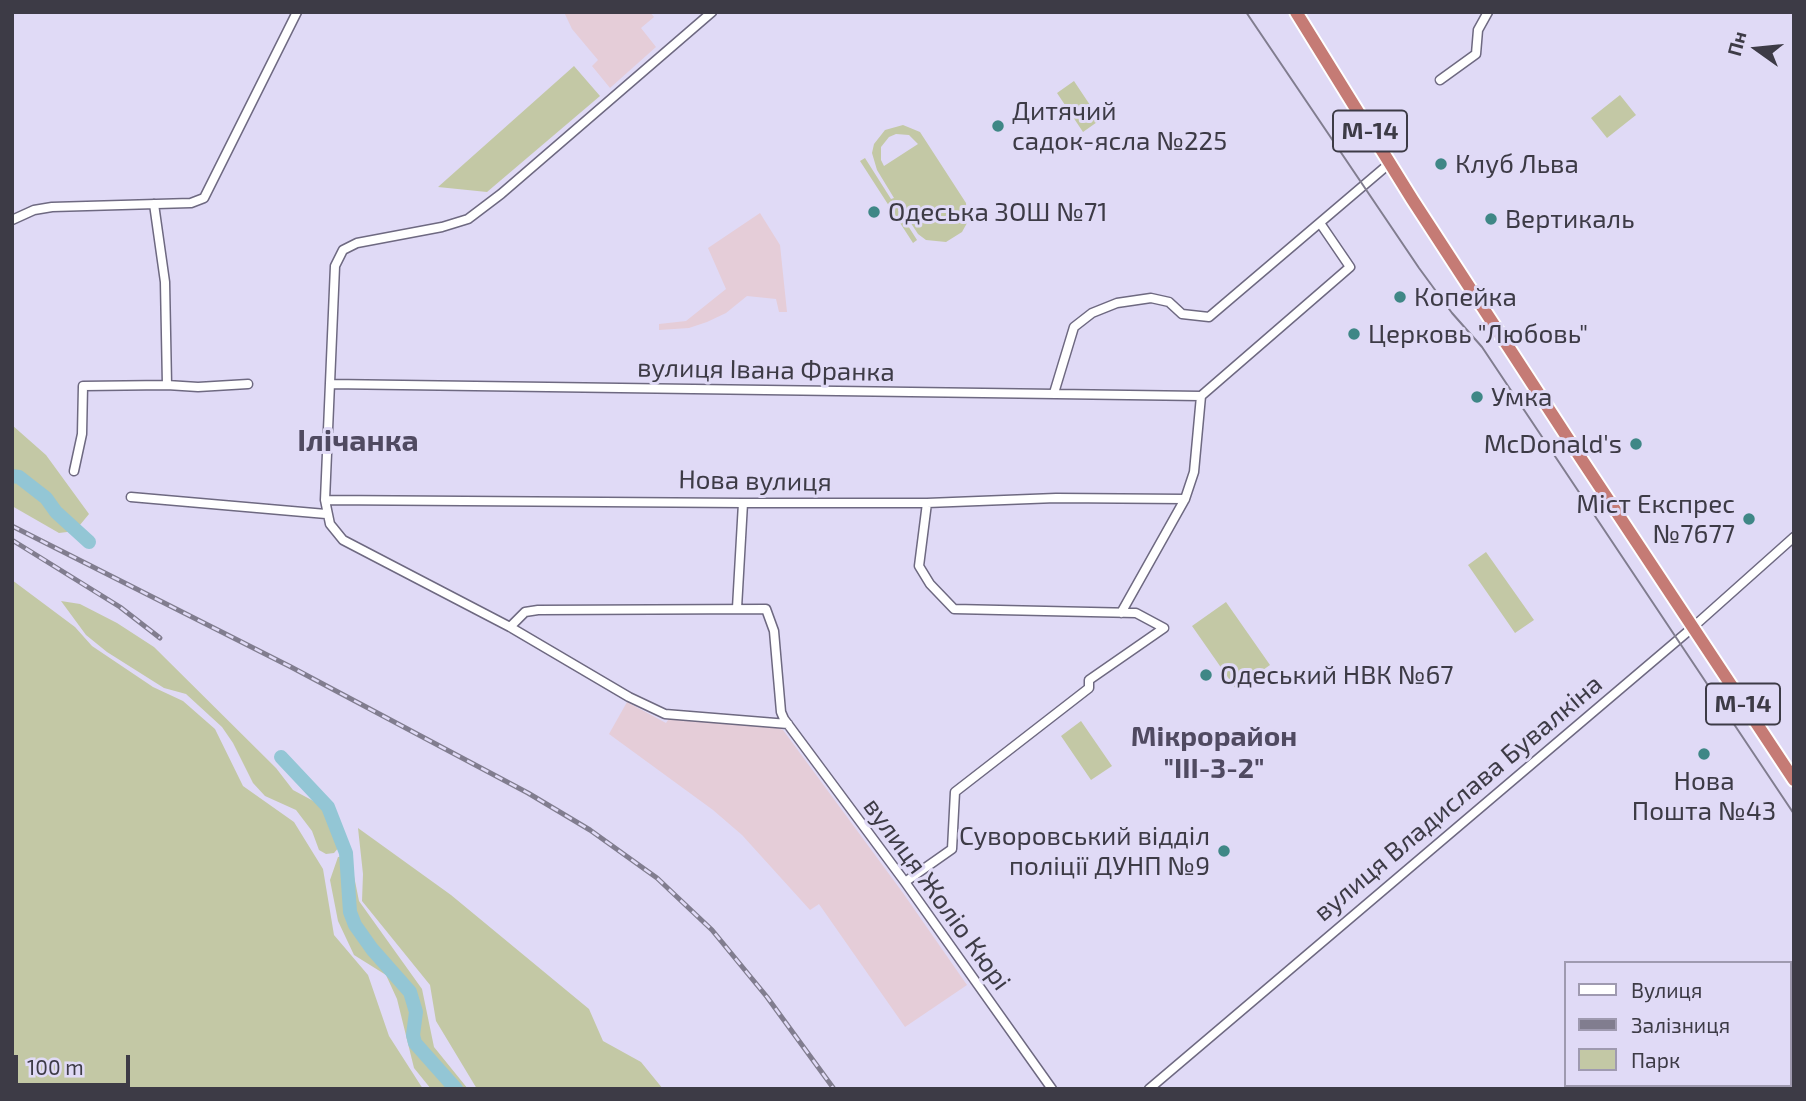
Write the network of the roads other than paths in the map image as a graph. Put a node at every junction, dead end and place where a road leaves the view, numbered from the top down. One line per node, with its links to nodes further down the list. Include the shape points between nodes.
1 (297, 12): 7 (street, via 209,193 191,203)
2 (712, 12): 11 (street, via 468,219 356,243 343,250 335,266)
3 (1296, 12): 6 (highway, М-14)
4 (1488, 12): 5 (street, via 1478,30 1476,54)
5 (1440, 80)
6 (1390, 163): 9 (street); 26 (highway, М-14)
7 (154, 204): 8 (street, via 52,207); 12 (street, via 165,282)
8 (12, 220)
9 (1320, 223): 13 (street, via 1209,317 1182,314 1169,302 1152,298 1116,303 1092,313 1074,327); 14 (street, via 1350,267)
10 (248, 384): 12 (street)
11 (330, 384): 13 (street, вулиця Івана Франка); 18 (street)
12 (167, 385): 15 (street, via 83,386 82,434)
13 (1054, 393): 14 (street, вулиця Івана Франка)
14 (1201, 396): 17 (street, via 1194,472)
15 (74, 471)
16 (131, 497): 21 (street)
17 (1185, 499): 20 (street, Нова вулиця); 24 (street)
18 (325, 500): 19 (street, Нова вулиця); 21 (street)
19 (743, 503): 20 (street, Нова вулиця); 23 (street)
20 (926, 503): 24 (street, via 919,566 954,609)
21 (327, 514): 25 (street, via 343,540)
22 (1794, 537): 26 (street, вулиця Владислава Бувалкіна)
23 (737, 608): 25 (street, via 538,610 525,612); 27 (street, via 767,610 774,631 781,712)
24 (1121, 613): 29 (street, via 1136,613 1164,628 1089,680 1089,688 955,792 952,849)
25 (510, 627): 27 (street, via 628,697 666,714)
26 (1692, 628): 28 (highway, М-14); 31 (street, вулиця Владислава Бувалкіна)
27 (788, 724): 29 (street, вулиця Жоліо Кюрі)
28 (1794, 780)
29 (905, 882): 30 (street, вулиця Жоліо Кюрі)
30 (1052, 1089)
31 (1149, 1089)

